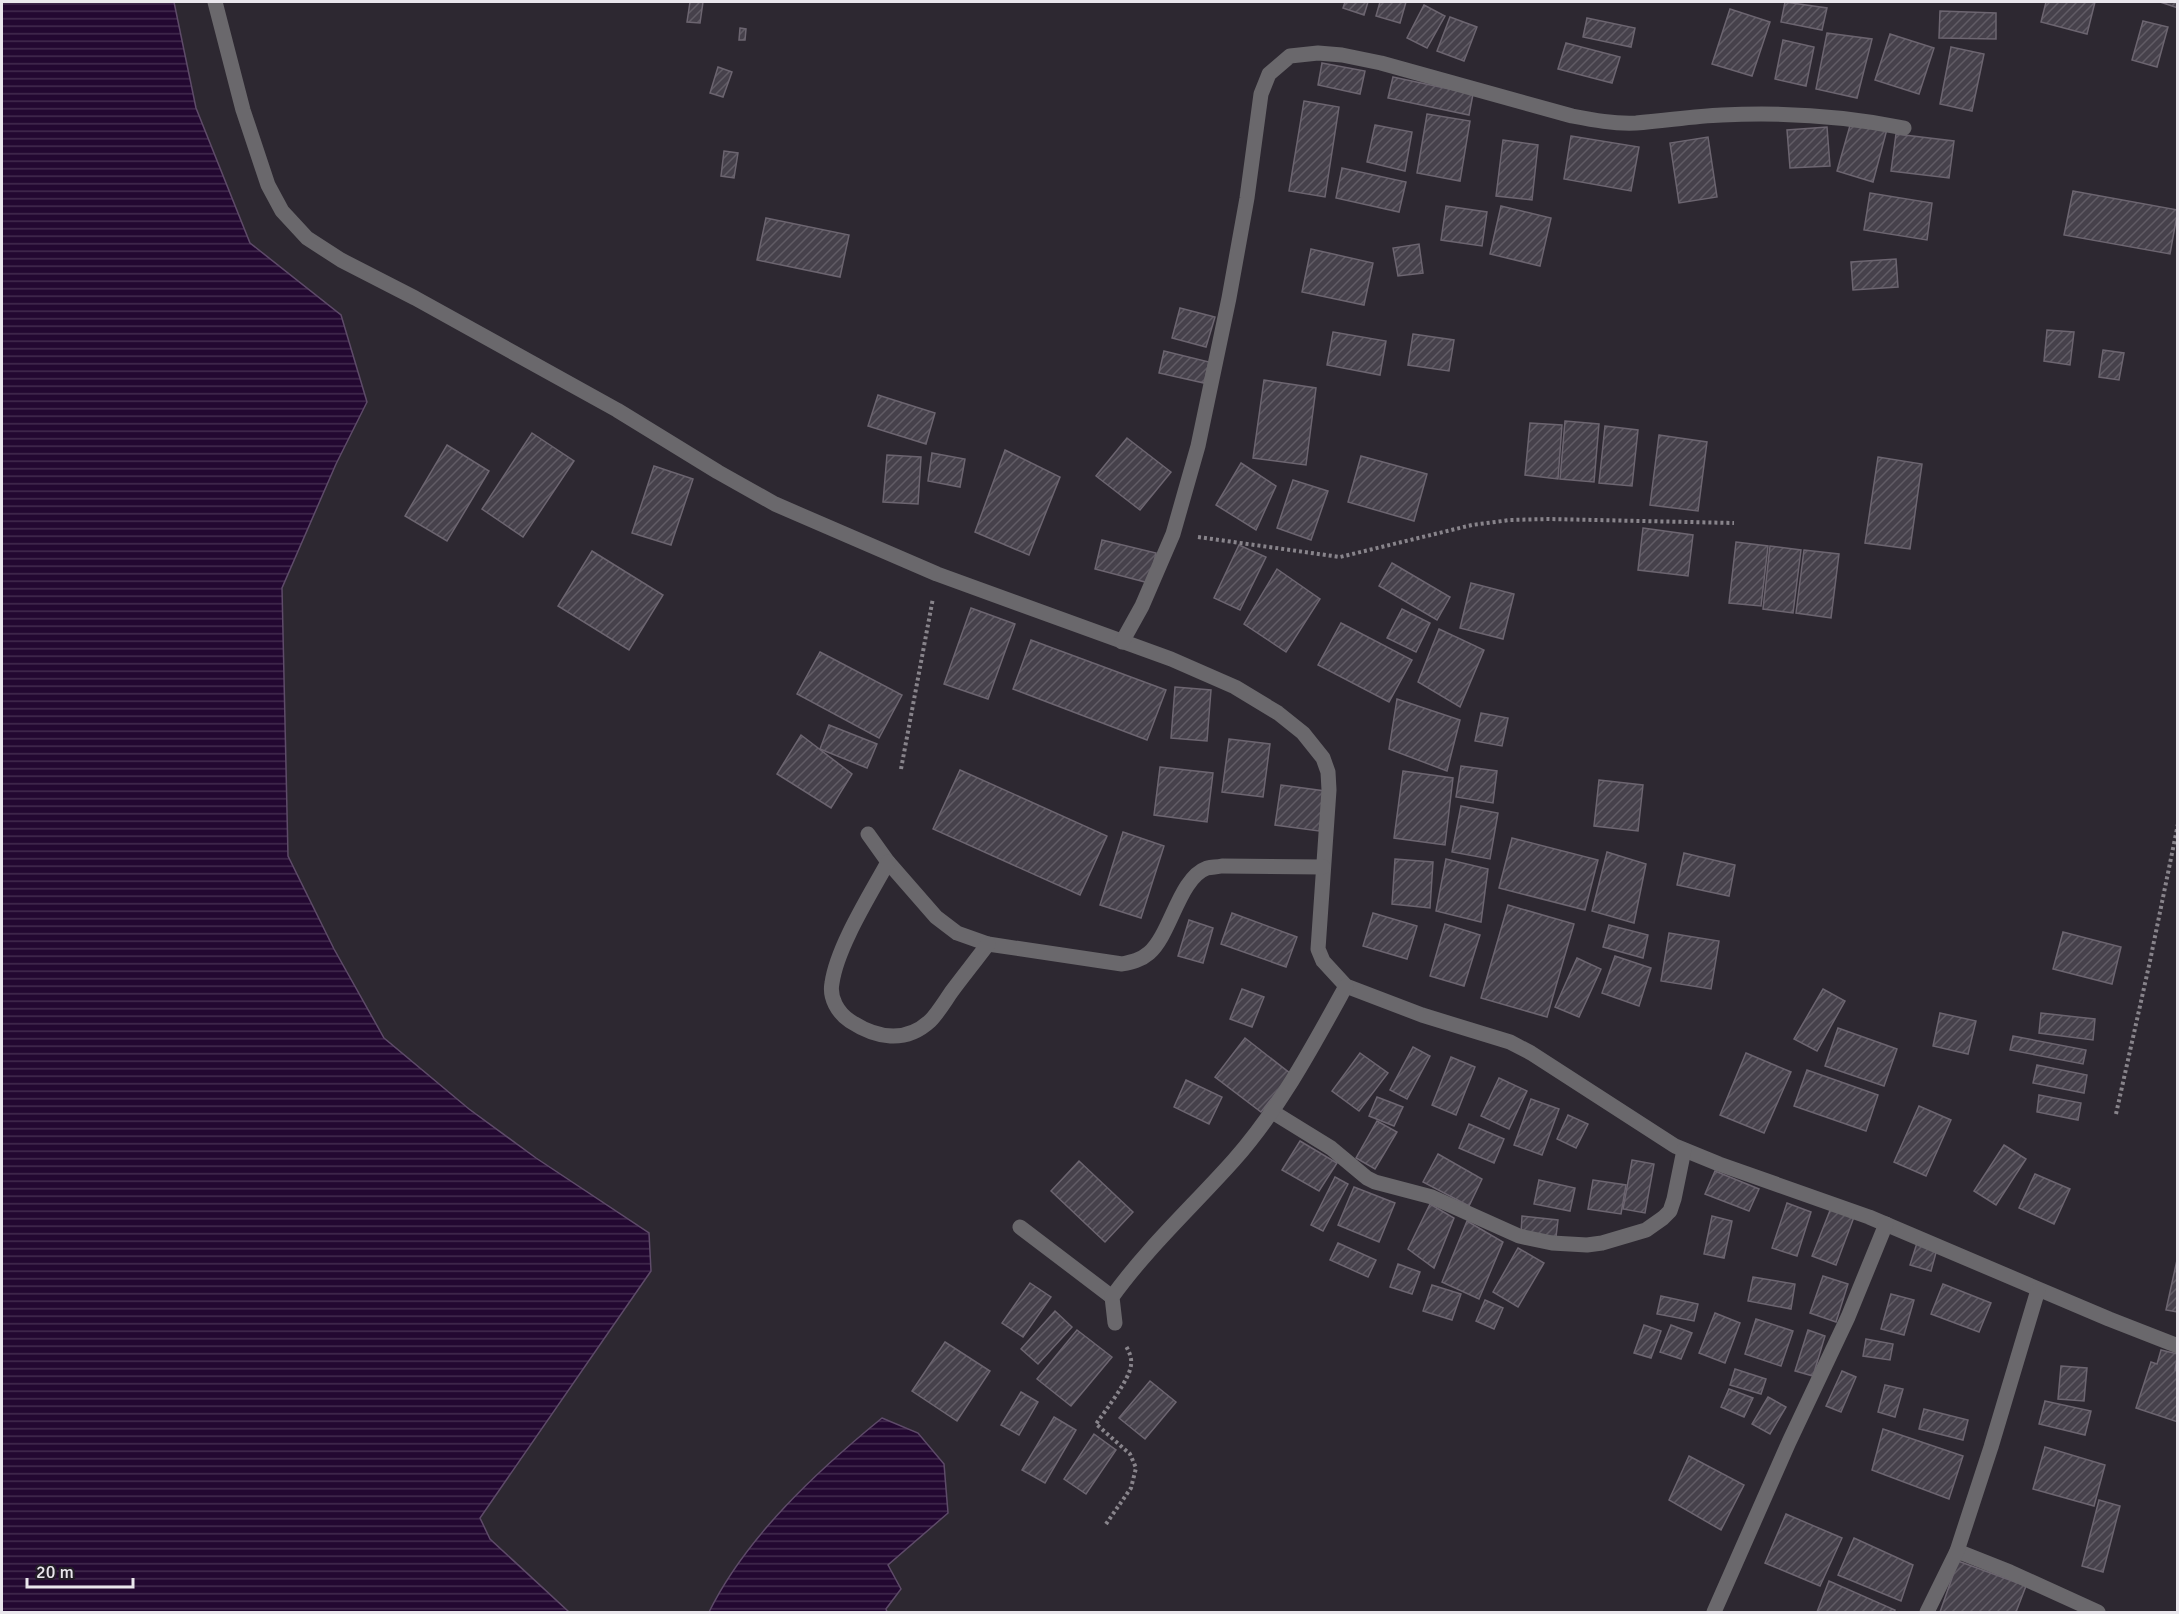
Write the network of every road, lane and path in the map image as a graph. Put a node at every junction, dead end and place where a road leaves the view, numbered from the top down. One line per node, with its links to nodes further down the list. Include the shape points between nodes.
1 (215, 2): 5 (street, via 243,110 268,185 282,212 307,238 617,410 775,504)
2 (1904, 128): 4 (street, via 1792,114 1600,122 1381,63 1318,53 1290,56 1269,74 1261,94 1223,328 1198,446)
3 (1734, 523): 4 (path, via 1510,520 1472,525 1340,557)
4 (1173, 534): 6 (street)
5 (937, 574): 6 (street); 7 (path)
6 (1122, 642): 11 (street, via 1235,687 1303,733 1328,772)
7 (901, 769)
8 (2178, 824): 15 (path)
9 (868, 834): 10 (street)
10 (888, 862): 12 (street, via 936,917 957,933); 12 (street, via 836,967 831,985 833,1002 842,1016 863,1030 886,1037 908,1035 930,1021)
11 (1323, 867): 12 (street, via 1207,868 1195,876 1149,953 1122,964); 13 (street, via 1318,949 1323,962)
12 (988, 944)
13 (1346, 986): 14 (street, via 1295,1077); 16 (street, via 1422,1016 1520,1047)
14 (1271, 1111): 16 (street, via 1331,1148 1375,1182 1432,1197 1519,1236 1574,1245 1631,1235 1663,1218 1674,1199); 20 (street, via 1235,1158 1134,1267)
15 (2115, 1114)
16 (1684, 1150): 17 (street)
17 (1886, 1224): 19 (street); 25 (street)
18 (1020, 1227): 20 (street)
19 (2038, 1290): 22 (street); 24 (street)
20 (1112, 1297): 21 (street)
21 (1115, 1323): 23 (path, via 1131,1366 1096,1424 1130,1454 1136,1468 1131,1488)
22 (2178, 1346)
23 (1106, 1524)
24 (1957, 1551): 26 (street); 27 (street)
25 (1714, 1612)
26 (1927, 1612)
27 (2098, 1612)

